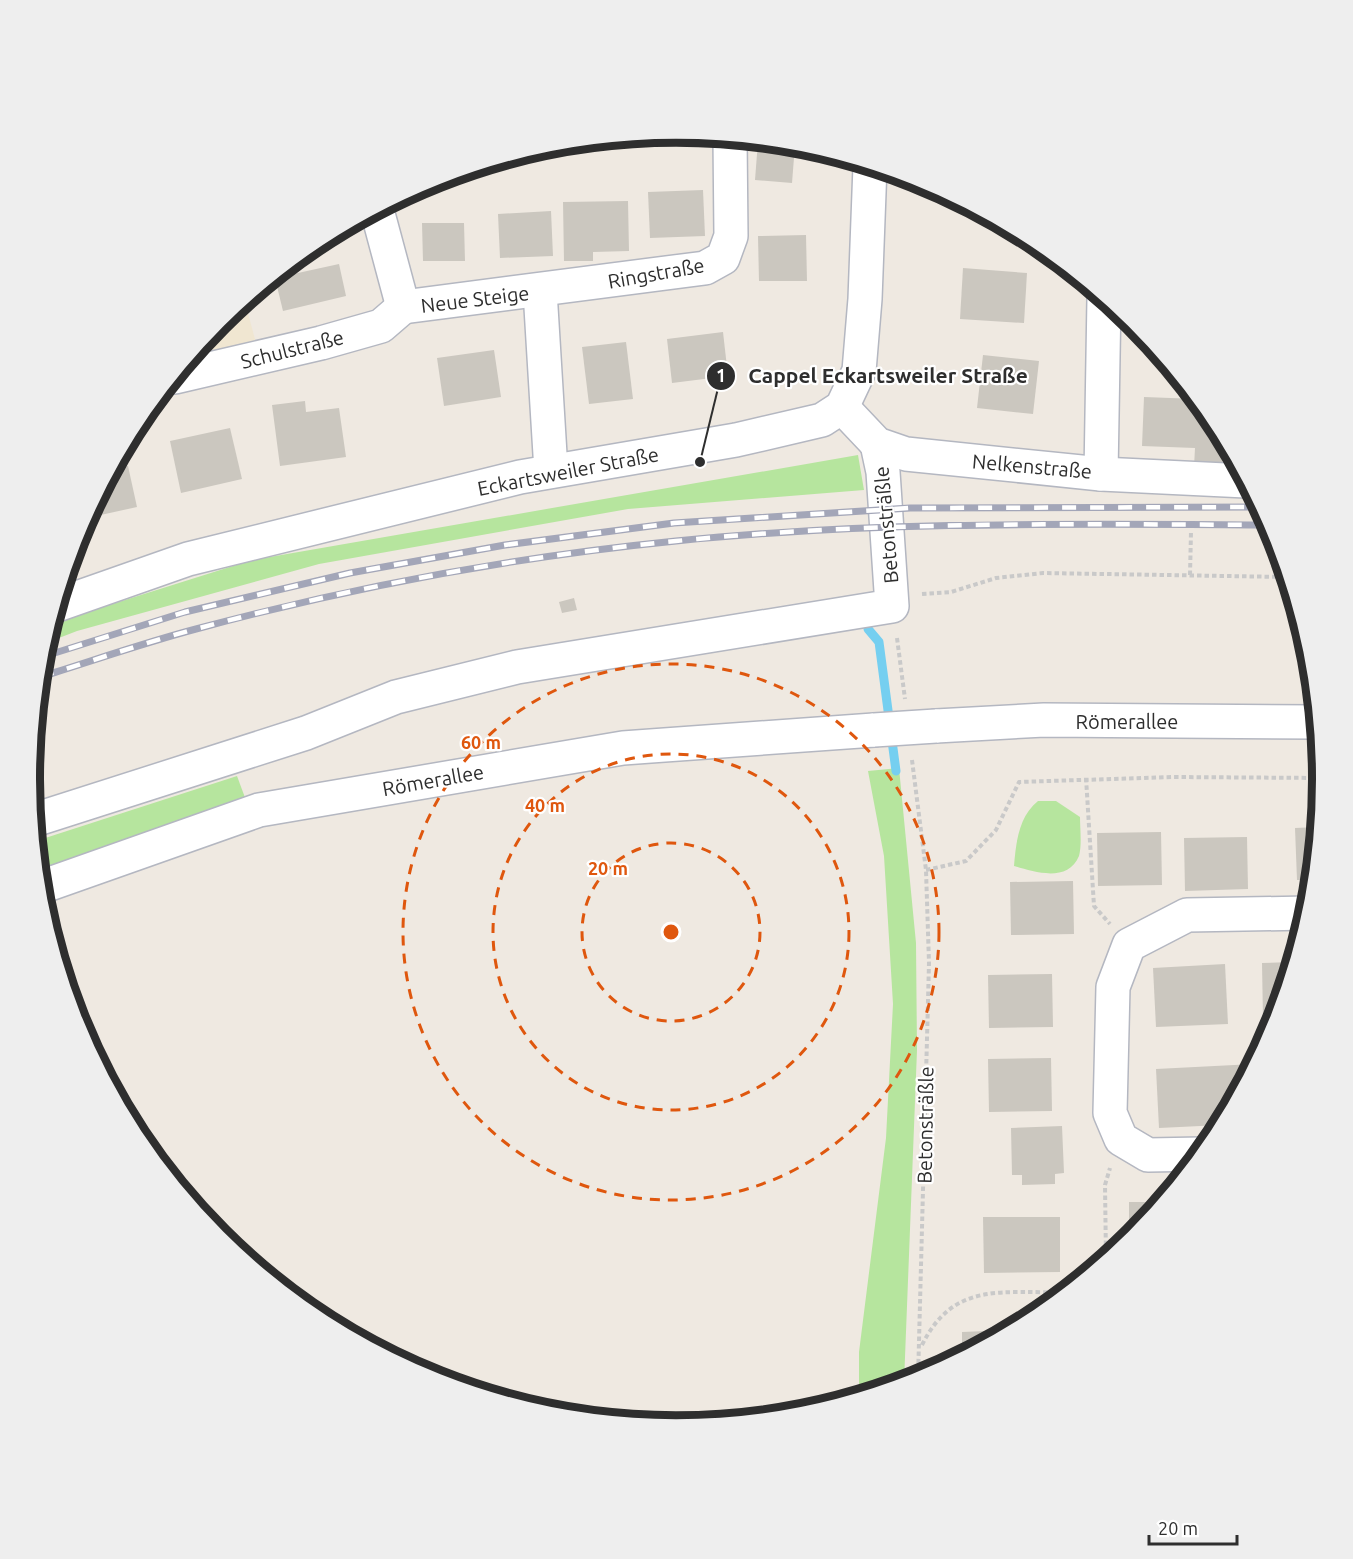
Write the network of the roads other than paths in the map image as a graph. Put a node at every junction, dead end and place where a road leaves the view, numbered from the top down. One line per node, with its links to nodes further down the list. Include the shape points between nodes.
1 (730, 146): 4 (street, Ringstraße, via 731,236 723,258 705,268)
2 (870, 174): 8 (street, via 859,371)
3 (379, 218): 5 (street, Neue Steige)
4 (540, 291): 5 (street, Neue Steige); 10 (street, Neue Steige)
5 (402, 307): 7 (street, Schulstraße, via 381,326)
6 (1104, 309): 11 (street, Nelkenstraße)
7 (186, 374)
8 (842, 407): 9 (street, Nelkenstraße); 10 (street, Eckartsweiler Straße, via 822,420 799,427)
9 (877, 444): 11 (street, Nelkenstraße, via 906,454); 15 (street, Betonsträßle, via 883,472 892,600 517,667 435,687 396,697 306,733)
10 (551, 471): 13 (street, Eckartsweiler Straße, via 200,556)
11 (1101, 474): 12 (street)
12 (1238, 481)
13 (66, 602)
14 (1309, 722): 16 (street, Römerallee, bridge, via 1044,720 623,748 260,810)
15 (42, 817)
16 (50, 884)
17 (1298, 913): 18 (street, via 1186,915 1129,945 1113,987 1110,1113 1121,1139 1148,1155)
18 (1190, 1154)

